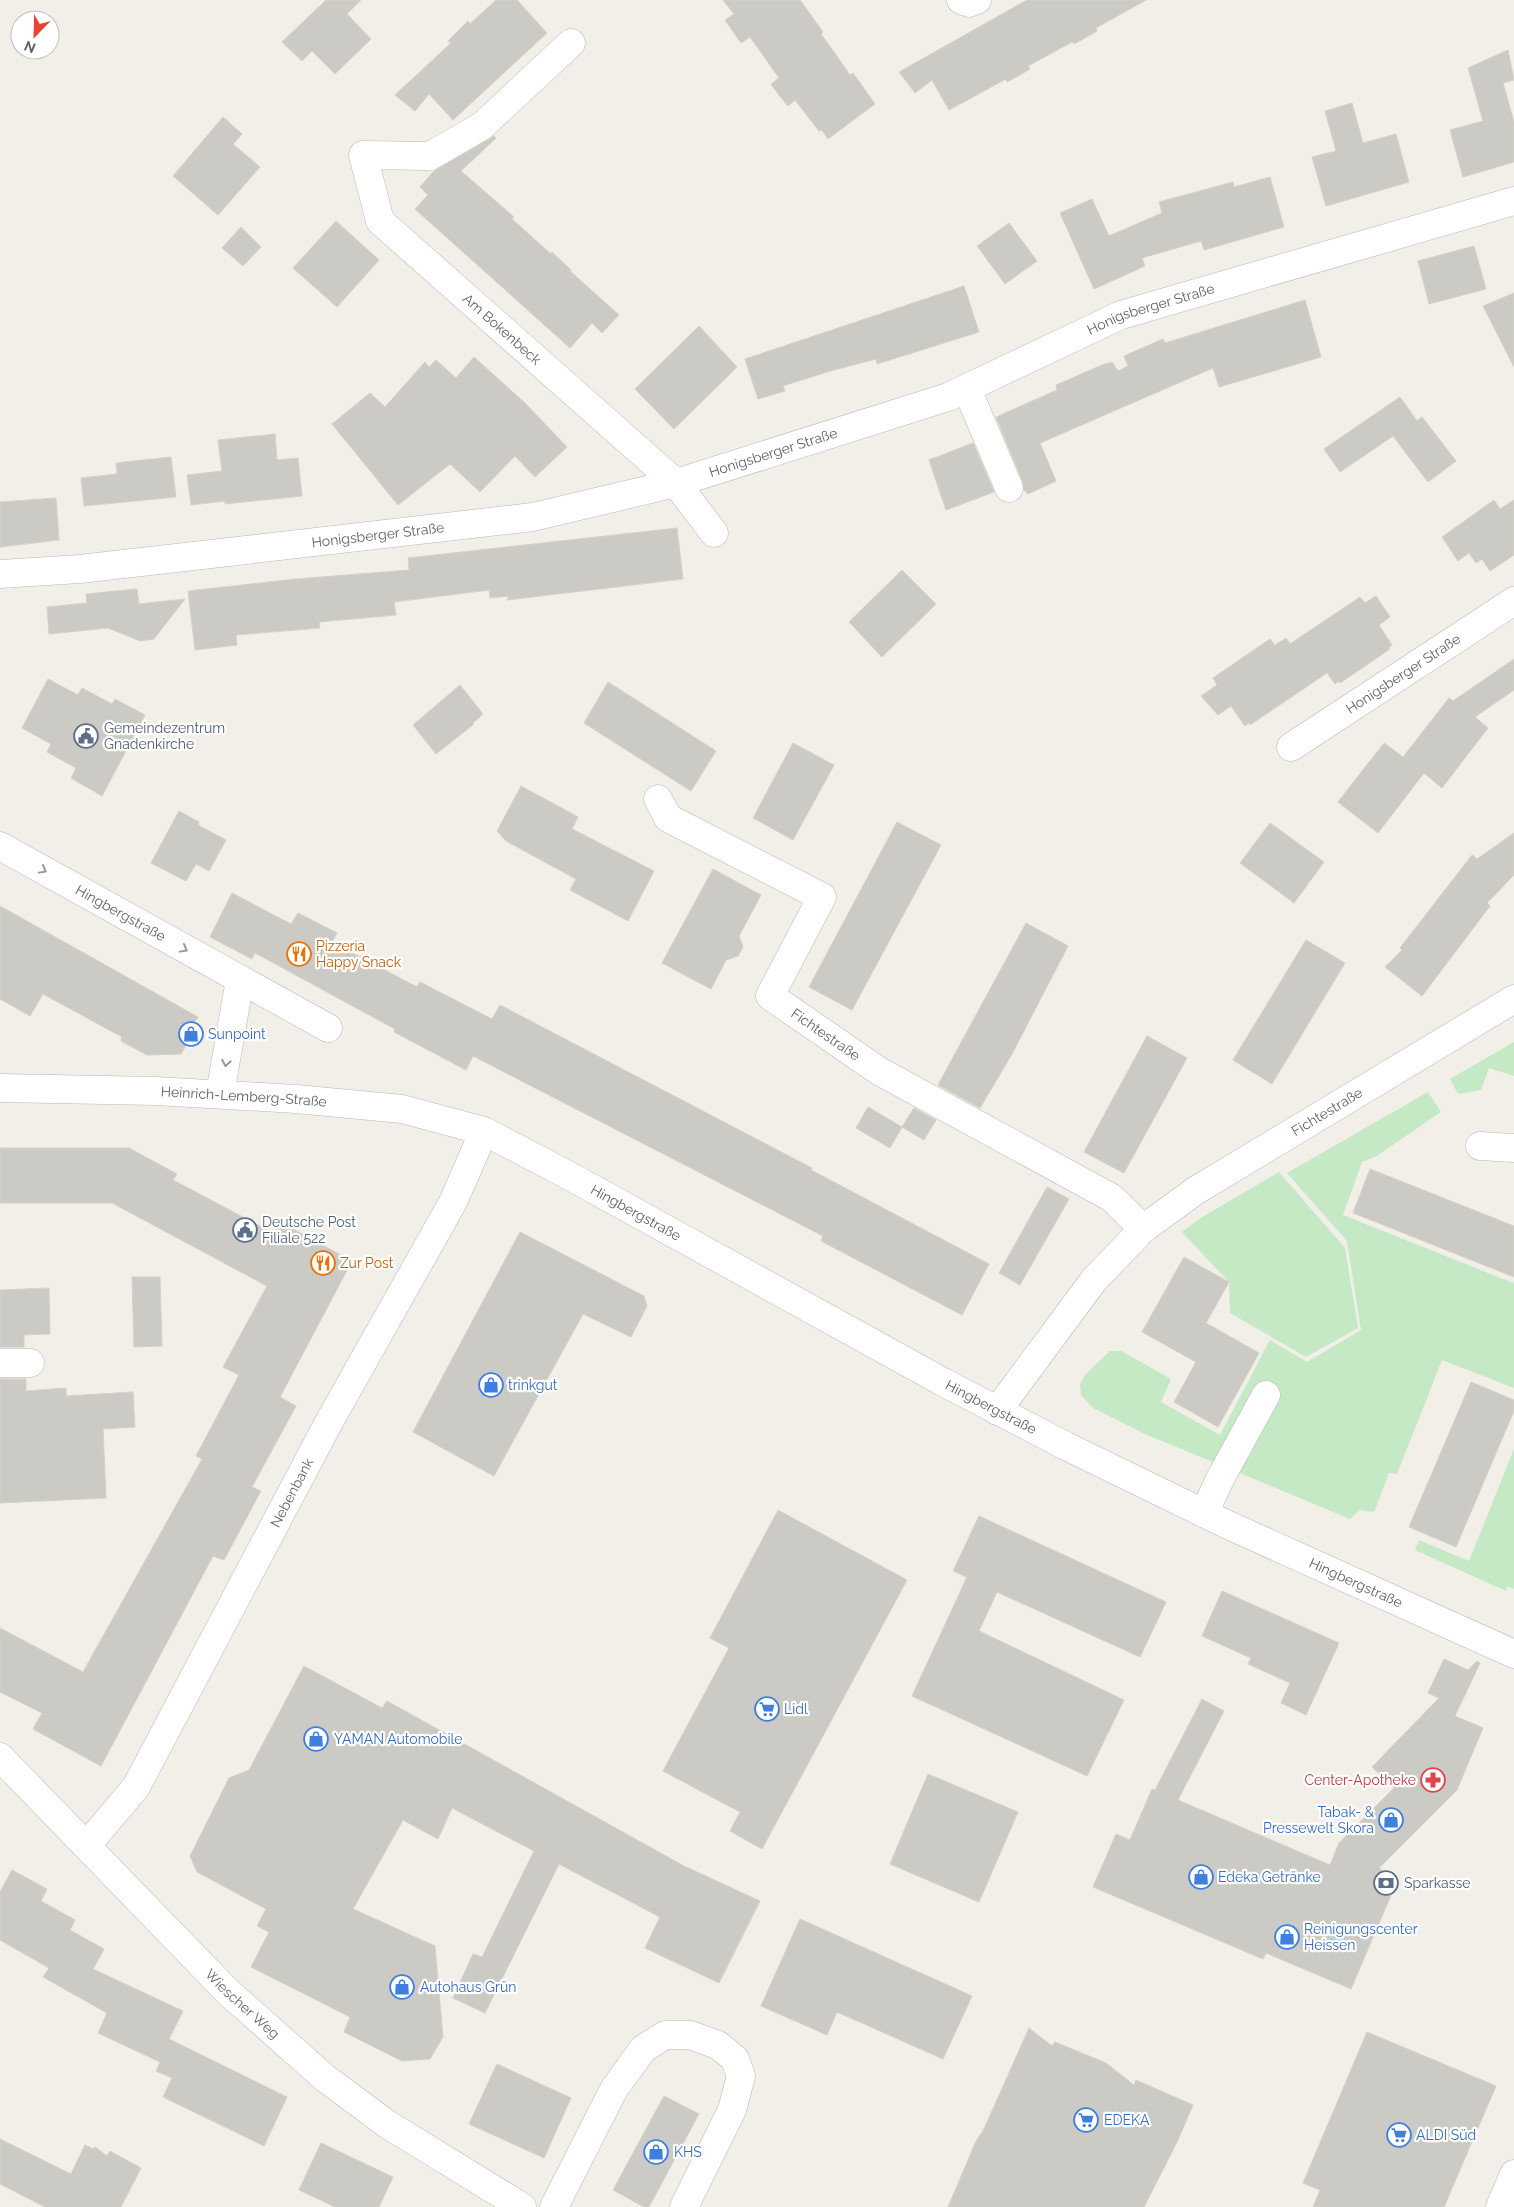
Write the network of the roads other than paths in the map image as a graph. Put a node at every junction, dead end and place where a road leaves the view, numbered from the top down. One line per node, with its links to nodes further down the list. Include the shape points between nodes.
1 (961, 0): 2 (street, via 969,3)
2 (977, 0)
3 (571, 43): 6 (street, Am Bokenbeck, via 482,126 430,156 363,155 380,221)
4 (1514, 200): 5 (street, Honigsberger Straße, via 1121,315)
5 (967, 388): 6 (street, Honigsberger Straße, via 948,398); 7 (street)
6 (676, 483): 8 (street, Am Bokenbeck); 9 (street, Honigsberger Straße, via 533,517 80,569)
7 (1009, 488)
8 (714, 534)
9 (0, 574)
10 (1514, 601): 11 (street, Honigsberger Straße)
11 (1292, 747)
12 (658, 800): 22 (street, Fichtestraße, via 668,818 822,897 770,996 879,1071 1112,1198)
13 (0, 846): 14 (street, Hingbergstraße, one-way to 14)
14 (240, 980): 16 (street, Hingbergstraße); 18 (street, one-way to 18)
15 (1514, 999): 22 (street, Fichtestraße, via 1194,1191)
16 (328, 1028)
17 (0, 1088): 18 (street, Heinrich-Lemberg-Straße)
18 (220, 1094): 19 (street, Heinrich-Lemberg-Straße, via 402,1109)
19 (484, 1131): 26 (street, Hingbergstraße); 30 (street, Nebenbank, via 453,1202 330,1422 136,1787)
20 (1480, 1146): 21 (street)
21 (1514, 1148)
22 (1143, 1229): 26 (street, Fichtestraße, via 1094,1280)
23 (30, 1362): 24 (street)
24 (0, 1363)
25 (1266, 1395): 27 (street)
26 (997, 1411): 27 (street, Hingbergstraße)
27 (1204, 1513): 28 (street, Hingbergstraße)
28 (1514, 1654)
29 (0, 1757): 30 (street, Wiescher Weg)
30 (87, 1845): 32 (street, Wiescher Weg, via 228,1992 325,2078 387,2124)
31 (1514, 2174): 35 (street)
32 (522, 2207)
33 (554, 2207): 34 (street, via 614,2089 643,2049 665,2035 690,2035 718,2045 735,2059 741,2076 732,2110)
34 (684, 2207)
35 (1500, 2207)

